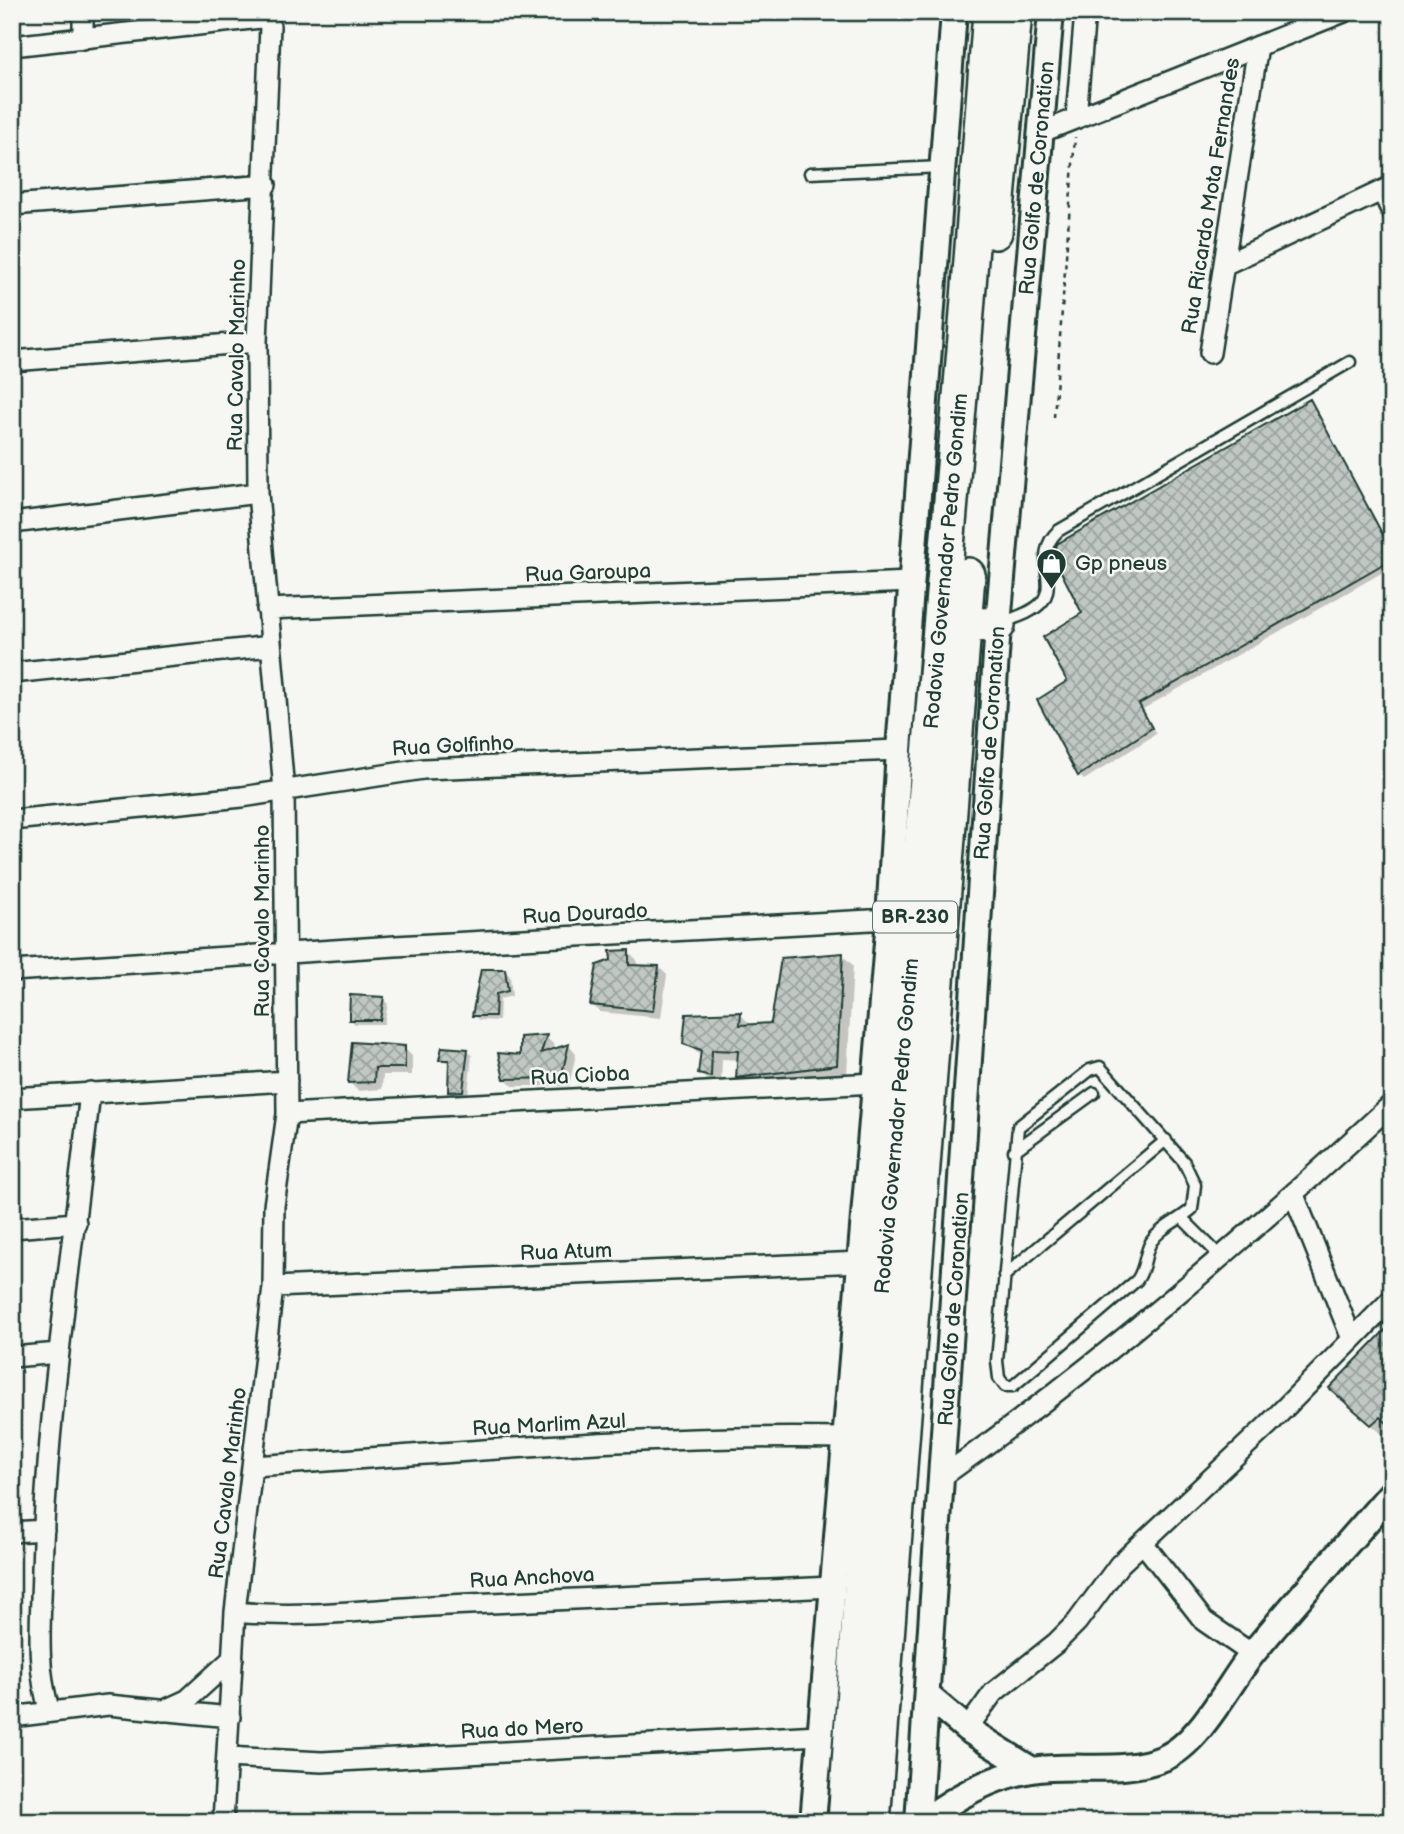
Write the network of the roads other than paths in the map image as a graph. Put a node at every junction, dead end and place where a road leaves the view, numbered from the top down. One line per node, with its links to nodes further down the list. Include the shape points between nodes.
1 (83, 12): 8 (street)
2 (954, 12): 13 (street)
3 (990, 12): 81 (highway, Rodovia Governador Pedro Gondim / BR-230, via 875,1382)
4 (1015, 12): 28 (highway, Rodovia Governador Pedro Gondim / BR-230, via 982,351)
5 (1051, 12): 12 (street, Rua Golfo de Coronation)
6 (1085, 12): 11 (street)
7 (1344, 12): 10 (street)
8 (83, 38): 9 (street); 15 (street, Rua Cavalo Marinho, via 267,20 271,34)
9 (12, 46)
10 (1258, 46): 11 (street); 19 (street, Rua Ricardo Mota Fernandes)
11 (1076, 117): 12 (street)
12 (1042, 131): 29 (street, Rua Golfo de Coronation)
13 (942, 167): 14 (lane); 26 (street)
14 (810, 173)
15 (266, 185): 17 (street); 20 (street, Rua Cavalo Marinho)
16 (1387, 189): 18 (street); 19 (street)
17 (12, 205)
18 (1392, 212)
19 (1224, 265): 21 (street, Rua Ricardo Mota Fernandes)
20 (257, 342): 22 (street); 24 (street, Rua Cavalo Marinho)
21 (1210, 353)
22 (12, 361)
23 (1350, 362): 29 (lane, via 1058,530 1044,552 1048,594 1040,604)
24 (258, 493): 25 (street); 27 (street, Rua Cavalo Marinho)
25 (12, 523)
26 (911, 582): 27 (street, Rua Garoupa); 32 (street)
27 (267, 609): 30 (street, Rua Cavalo Marinho)
28 (964, 624): 29 (highway); 82 (highway, Rodovia Governador Pedro Gondim / BR-230)
29 (998, 625): 61 (street, Rua Golfo de Coronation)
30 (271, 646): 31 (street); 33 (street, Rua Cavalo Marinho)
31 (12, 673)
32 (898, 750): 33 (street, Rua Golfinho, via 424,769); 35 (street)
33 (284, 791): 34 (street, Rua Golfinho); 36 (street, Rua Cavalo Marinho)
34 (12, 820)
35 (889, 919): 36 (street, Rua Dourado); 39 (street)
36 (284, 954): 37 (street, Rua Dourado); 38 (street, Rua Cavalo Marinho)
37 (12, 971)
38 (287, 1081): 40 (street); 44 (street, Rua Cavalo Marinho)
39 (875, 1083): 44 (street, Rua Cioba); 52 (street)
40 (90, 1092): 42 (street); 49 (street)
41 (1094, 1093): 46 (lane)
42 (12, 1098)
43 (1392, 1104): 47 (street, Rua Golfo de Coronation)
44 (287, 1114): 54 (street, Rua Cavalo Marinho, via 274,1206)
45 (1166, 1140): 46 (lane, via 1100,1067 1029,1116 1018,1128); 48 (lane, via 1195,1185 1192,1209); 53 (lane)
46 (1014, 1151): 53 (lane)
47 (1294, 1195): 51 (street, Rua Golfo de Coronation); 56 (street)
48 (1182, 1218): 51 (lane); 53 (lane, via 1163,1228 1149,1245 1138,1280 1013,1386 1005,1386 999,1378 997,1361)
49 (76, 1223): 50 (street); 57 (street)
50 (12, 1228)
51 (1220, 1256): 61 (street, Rua Golfo de Coronation, via 1023,1419)
52 (862, 1262): 54 (street, Rua Atum); 59 (street)
53 (1004, 1276)
54 (273, 1287): 60 (street, Rua Cavalo Marinho)
55 (1392, 1299): 56 (street)
56 (1352, 1339): 65 (street)
57 (59, 1353): 58 (street); 63 (street)
58 (12, 1357)
59 (847, 1438): 60 (street, Rua Marlim Azul, via 774,1436); 66 (street)
60 (254, 1466): 67 (street, Rua Cavalo Marinho)
61 (943, 1476): 70 (street, Rua Golfo de Coronation)
62 (1392, 1492): 68 (street)
63 (44, 1530): 64 (street); 71 (street, via 40,1661)
64 (12, 1532)
65 (1143, 1543): 68 (street, via 1204,1621); 75 (street, via 1119,1565 1077,1622 993,1693)
66 (832, 1587): 67 (street, Rua Anchova, via 349,1614); 76 (street)
67 (235, 1612): 69 (street, Rua Cavalo Marinho)
68 (1252, 1654): 78 (street, via 1188,1742 1169,1755 1148,1763 1096,1769)
69 (233, 1658): 72 (street, via 187,1700); 74 (street, Rua Cavalo Marinho)
70 (929, 1697): 75 (street); 83 (street, Rua Golfo de Coronation)
71 (50, 1712): 72 (street, via 108,1705); 73 (street)
72 (162, 1712): 74 (street)
73 (12, 1717)
74 (230, 1717): 77 (street, Rua Cavalo Marinho)
75 (967, 1729): 78 (street)
76 (819, 1735): 77 (street, Rua do Mero, via 322,1762); 80 (street)
77 (227, 1757): 79 (street, Rua Cavalo Marinho)
78 (1032, 1770): 83 (street, via 952,1800)
79 (223, 1822)
80 (813, 1822)
81 (845, 1822)
82 (873, 1822)
83 (920, 1822)

